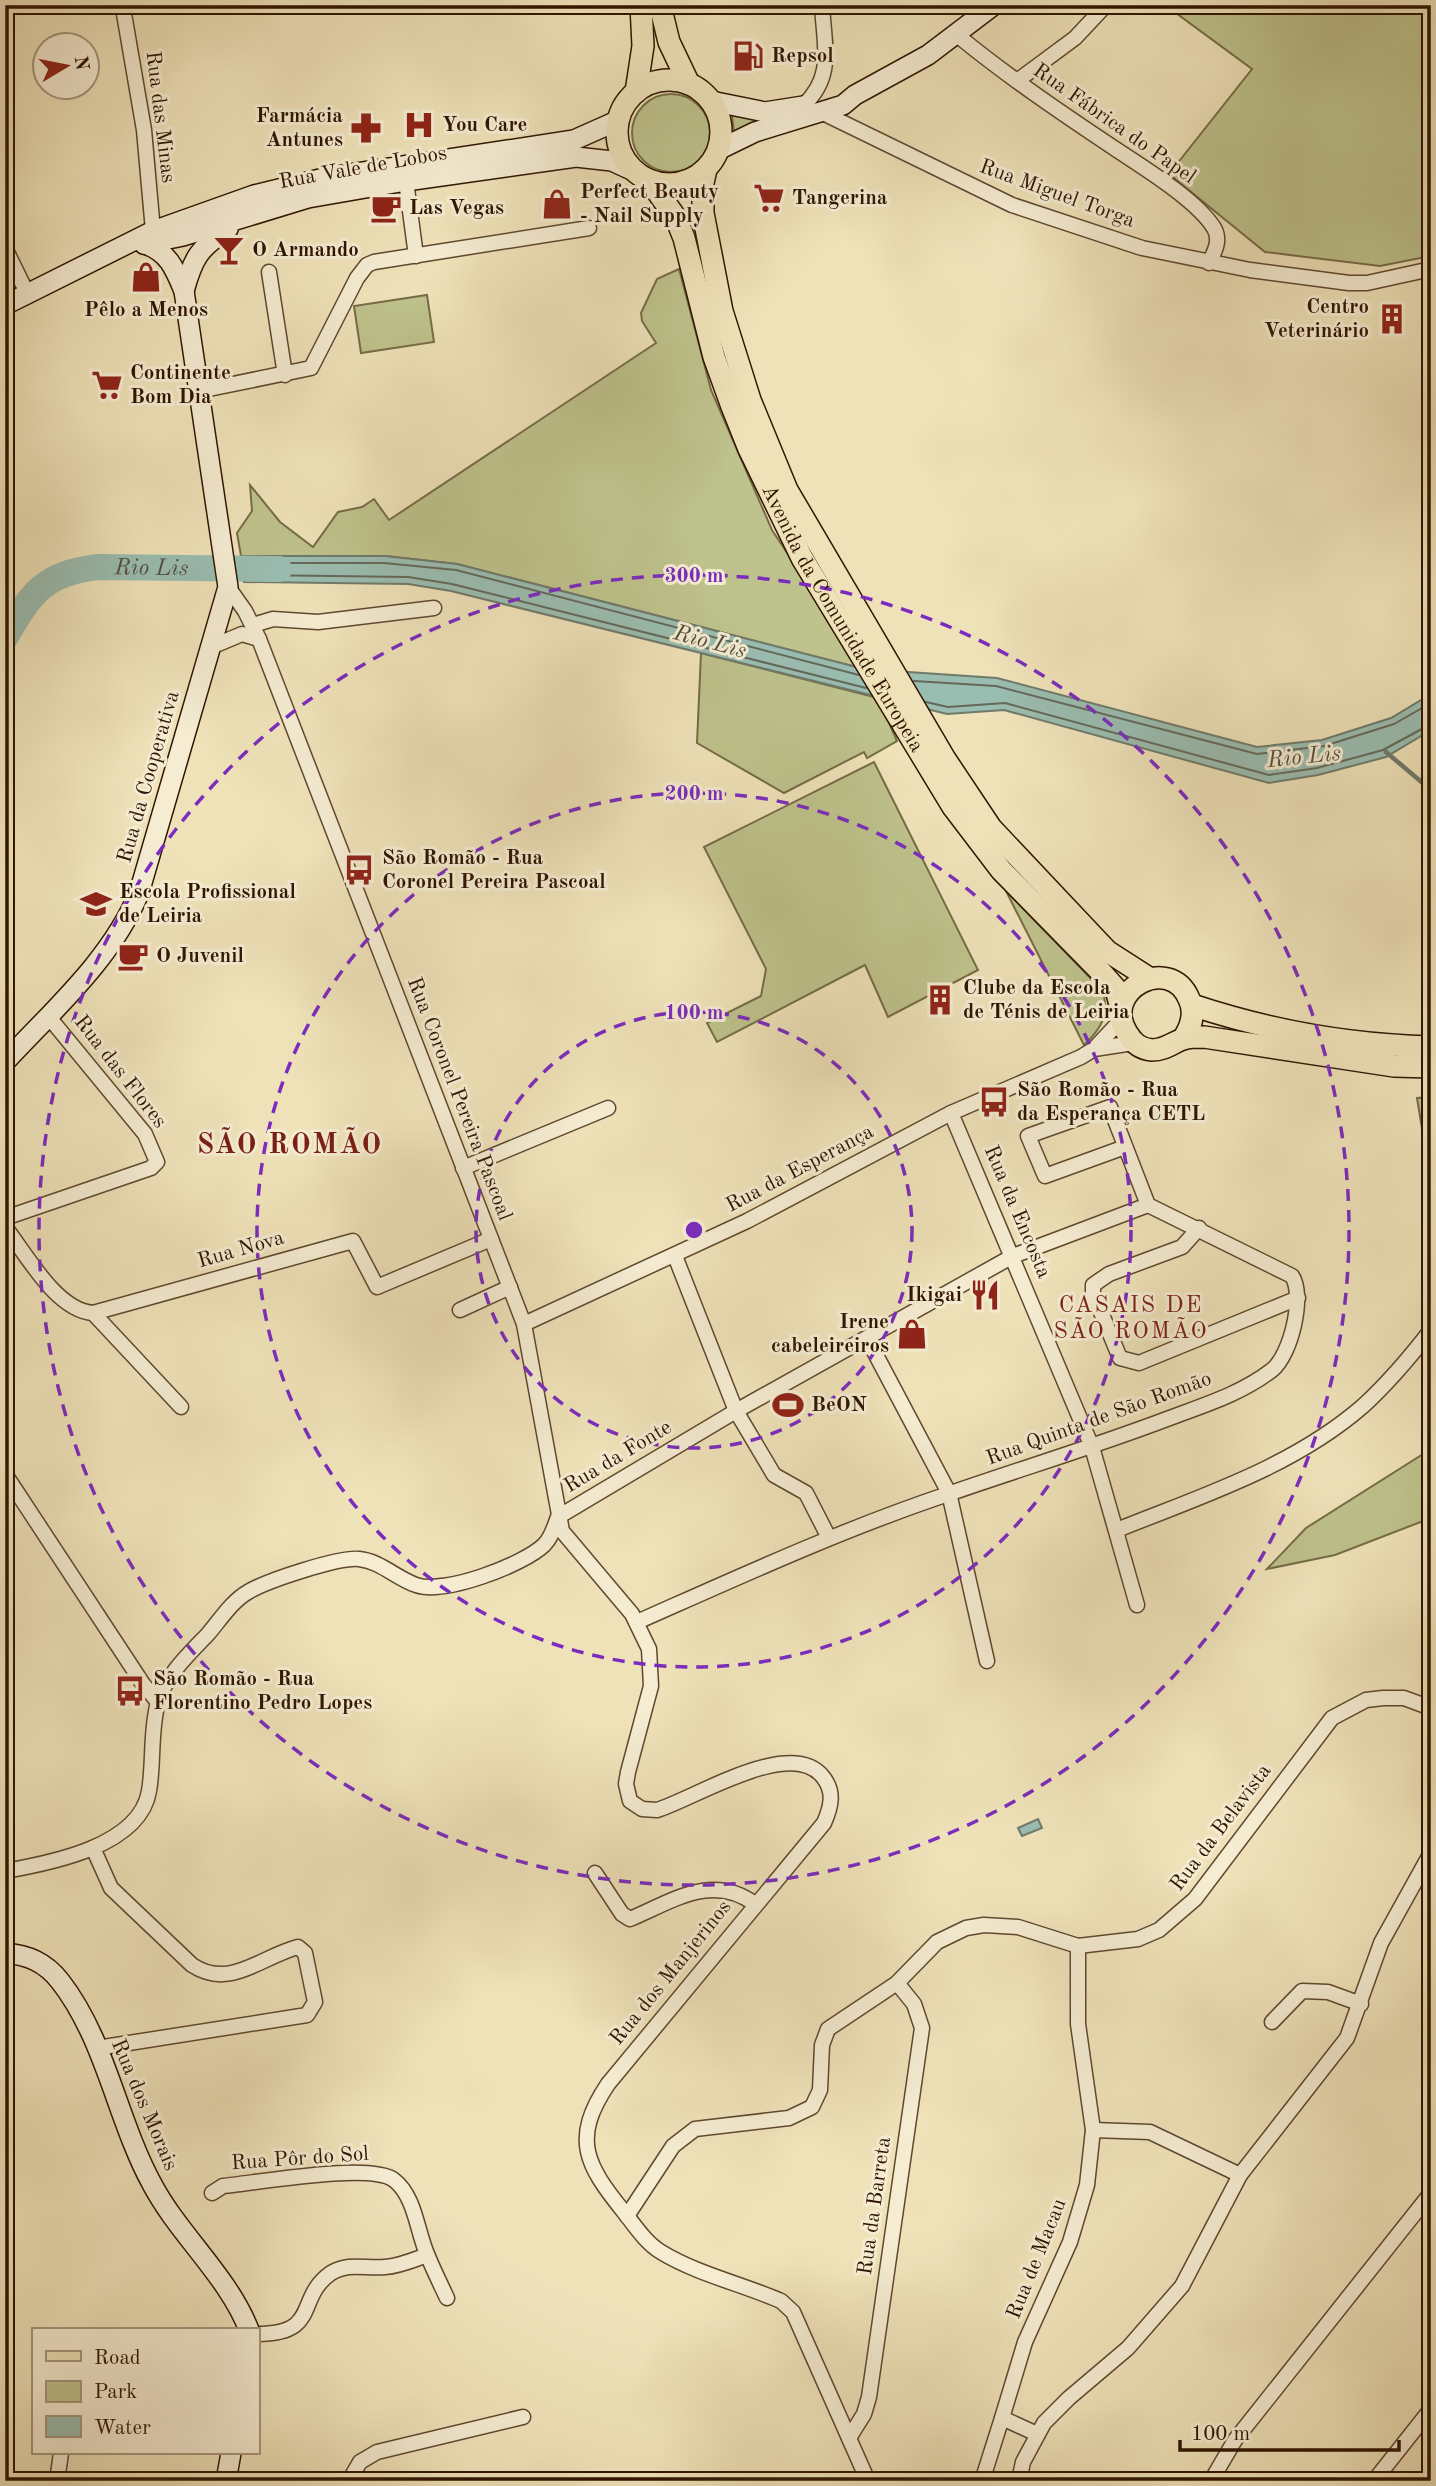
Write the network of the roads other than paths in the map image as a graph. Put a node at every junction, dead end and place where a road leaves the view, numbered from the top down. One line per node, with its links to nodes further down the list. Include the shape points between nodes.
1 (641, 5): 10 (main road, via 643,46)
2 (660, 5): 9 (main road, via 669,42)
3 (822, 5): 12 (street, via 823,83)
4 (995, 5): 7 (main road)
5 (1105, 5): 8 (street, via 1075,38)
6 (123, 8): 22 (street, Rua das Minas, via 144,130)
7 (957, 35): 8 (street, Rua Fábrica do Papel); 12 (main road, via 842,105)
8 (1017, 82): 25 (street, Rua Fábrica do Papel, via 1159,179 1196,210 1218,239)
9 (690, 84): 10 (main road, via 664,80); 11 (main road)
10 (636, 92): 13 (main road)
11 (711, 101): 12 (main road, via 765,112); 14 (main road, via 721,125)
12 (812, 109): 14 (main road); 25 (street, Rua Miguel Torga, via 1013,205 1142,248)
13 (619, 120): 16 (main road, via 620,149); 18 (main road, Rua Vale de Lobos, via 574,140 324,178)
14 (718, 150): 15 (main road)
15 (706, 169): 16 (main road, via 679,183); 36 (main road, Avenida da Comunidade Europeia, via 702,193 707,241 734,352 787,489)
16 (643, 176): 17 (main road, Rua Vale de Lobos, via 612,161 576,157); 36 (main road, Avenida da Comunidade Europeia, via 670,209 684,238 714,357 749,449 802,558)
17 (406, 181): 19 (main road, Rua Vale de Lobos, via 326,194); 24 (street)
18 (215, 208): 21 (main road, Rua Vale de Lobos, via 190,225); 22 (main road, Rua Vale de Lobos)
19 (243, 218): 21 (main road, Rua Vale de Lobos); 29 (main road, via 202,248)
20 (589, 228): 24 (street)
21 (183, 236): 22 (main road, Rua Vale de Lobos); 27 (main road)
22 (149, 237): 27 (main road); 30 (main road, Rua Vale de Lobos)
23 (5, 248): 30 (street)
24 (416, 256): 32 (street, via 367,265 316,362 311,368)
25 (1209, 263): 26 (street, Rua Miguel Torga, via 1349,283)
26 (1431, 269)
27 (176, 270): 29 (main road)
28 (269, 272): 32 (street)
29 (184, 291): 33 (main road)
30 (27, 293): 31 (main road, Rua Vale de Lobos)
31 (5, 305)
32 (285, 375): 33 (street)
33 (199, 391): 34 (main road)
34 (228, 587): 37 (street, Rua Coronel Pereira Pascoal); 38 (main road, Rua da Cooperativa)
35 (433, 608): 37 (street, via 318,622 273,619)
36 (849, 616): 39 (main road, Avenida da Comunidade Europeia)
37 (256, 632): 38 (street); 53 (street, Rua Coronel Pereira Pascoal)
38 (211, 647): 43 (main road, Rua da Cooperativa, via 129,916 95,965)
39 (914, 725): 40 (main road, Avenida da Comunidade Europeia, via 1017,858 1107,951); 42 (main road, Avenida da Comunidade Europeia, via 953,807 1031,902 1115,989)
40 (1149, 978): 41 (main road, Avenida da Comunidade Europeia, via 1161,977 1181,986); 42 (main road, via 1133,986)
41 (1192, 1005): 44 (main road); 46 (main road, via 1242,1020 1357,1042)
42 (1121, 1014): 45 (main road, Avenida da Comunidade Europeia); 47 (street, Rua da Esperança)
43 (48, 1016): 48 (main road, Rua da Cooperativa); 55 (street, Rua das Flores, via 145,1134 157,1162 151,1168)
44 (1183, 1039): 45 (main road, via 1153,1050); 49 (main road, via 1229,1038 1356,1060)
45 (1133, 1043): 47 (street, Rua da Esperança)
46 (1431, 1047)
47 (1094, 1049): 51 (street, Rua da Esperança)
48 (5, 1062)
49 (1431, 1067)
50 (608, 1108): 53 (street)
51 (951, 1113): 59 (street, Rua da Esperança); 60 (street, Rua da Encosta)
52 (1125, 1147): 52 (street, via 1110,1107 1028,1136 1045,1176); 54 (street)
53 (463, 1168): 58 (street, Rua Coronel Pereira Pascoal)
54 (1148, 1205): 57 (street); 60 (street, Rua da Fonte)
55 (5, 1218)
56 (5, 1227): 64 (street, via 61,1299 74,1310)
57 (1199, 1228): 62 (street, via 1285,1272 1297,1284); 62 (street, via 1182,1247 1093,1285 1120,1358 1139,1363)
58 (491, 1239): 61 (street, Rua Coronel Pereira Pascoal); 64 (street, Rua Nova, via 377,1287 353,1241)
59 (675, 1256): 65 (street, Rua da Esperança); 69 (street)
60 (1013, 1256): 67 (street, Rua da Fonte); 70 (street, Rua da Encosta)
61 (510, 1287): 63 (street); 65 (street, Rua Coronel Pereira Pascoal)
62 (1298, 1298): 70 (street, Rua Quinta de São Romão, via 1286,1347 1275,1367 1245,1389)
63 (460, 1310)
64 (93, 1313): 68 (street)
65 (524, 1324): 73 (street, Rua Coronel Pereira Pascoal)
66 (1431, 1331): 74 (street, via 1363,1406 1304,1447 1245,1479)
67 (867, 1338): 69 (street, Rua da Fonte); 72 (street)
68 (181, 1407)
69 (736, 1411): 73 (street, Rua da Fonte); 75 (street, via 774,1475 806,1493)
70 (1092, 1447): 72 (street, Rua Quinta de São Romão); 74 (street, Rua da Encosta)
71 (5, 1474): 79 (street)
72 (949, 1493): 75 (street, Rua Quinta de São Romão); 78 (street)
73 (558, 1517): 77 (street, Rua Coronel Pereira Pascoal, via 565,1539); 79 (street, Rua da Fonte, via 548,1540 531,1554 446,1586 415,1585 356,1558 257,1586 236,1602 168,1679)
74 (1117, 1530): 76 (street, Rua da Encosta)
75 (828, 1536): 77 (street, Rua Quinta de São Romão)
76 (1137, 1605)
77 (637, 1622): 85 (street, Rua dos Manjerinos, via 649,1648 652,1674 626,1784 630,1801 642,1809 657,1810 751,1770 783,1764 810,1767 828,1785 831,1802 824,1823)
78 (987, 1661)
79 (158, 1702): 81 (street, Rua da Fonte, via 147,1802 132,1823)
80 (1431, 1708): 86 (street, Rua da Belavista, via 1404,1698 1383,1698 1366,1700 1332,1718 1185,1911 1138,1939)
81 (93, 1848): 83 (street, Rua da Fonte); 91 (street, via 111,1888 192,1965 205,1973 227,1976 298,1947 305,1952 315,2002 307,2015)
82 (1431, 1853): 89 (street, via 1381,1943)
83 (5, 1871)
84 (595, 1873): 85 (street, via 630,1919 701,1890 735,1891)
85 (754, 1904): 96 (street, Rua dos Manjerinos, via 608,2084 590,2113 587,2157 598,2180)
86 (1078, 1946): 88 (street, Rua da Belavista, via 1009,1926 966,1928 937,1942); 92 (street, Rua de Macau, via 1078,2024)
87 (5, 1953): 91 (main road, Rua dos Morais, via 37,1960 52,1972)
88 (897, 1983): 96 (street, Rua da Belavista, via 828,2029 822,2045 820,2090 812,2107 789,2118 695,2129 673,2146); 105 (street, Rua da Barreta, via 914,2004 922,2028 869,2397)
89 (1361, 2004): 90 (street, via 1328,1992 1302,1991); 93 (street, via 1333,2059)
90 (1272, 2022)
91 (96, 2048): 99 (main road, Rua dos Morais, via 150,2180)
92 (1093, 2130): 93 (street, via 1150,2133); 103 (street, Rua de Macau, via 1081,2211 1026,2342)
93 (1240, 2175): 104 (street, via 1182,2286 1128,2348 1069,2398)
94 (212, 2193): 97 (street, Rua Pôr do Sol, via 223,2186 376,2173 399,2186)
95 (1431, 2193): 114 (street, via 1235,2440)
96 (627, 2217): 105 (street, Rua dos Manjerinos, via 662,2253 788,2306 804,2332)
97 (427, 2255): 98 (street, Rua Pôr do Sol); 100 (street, via 386,2267 351,2266 335,2271 314,2289 304,2318 296,2325)
98 (447, 2298)
99 (248, 2328)
100 (259, 2334)
101 (1431, 2409): 115 (street)
102 (523, 2417): 110 (street, via 377,2452 360,2462)
103 (1002, 2418): 104 (street); 112 (street, Rua de Macau)
104 (1037, 2434): 113 (street)
105 (849, 2438): 111 (street, Rua dos Manjerinos)
106 (61, 2454): 108 (street)
107 (231, 2454): 109 (main road)
108 (57, 2481)
109 (226, 2481)
110 (349, 2481)
111 (868, 2481)
112 (982, 2481)
113 (1019, 2481)
114 (1211, 2481)
115 (1374, 2481)

